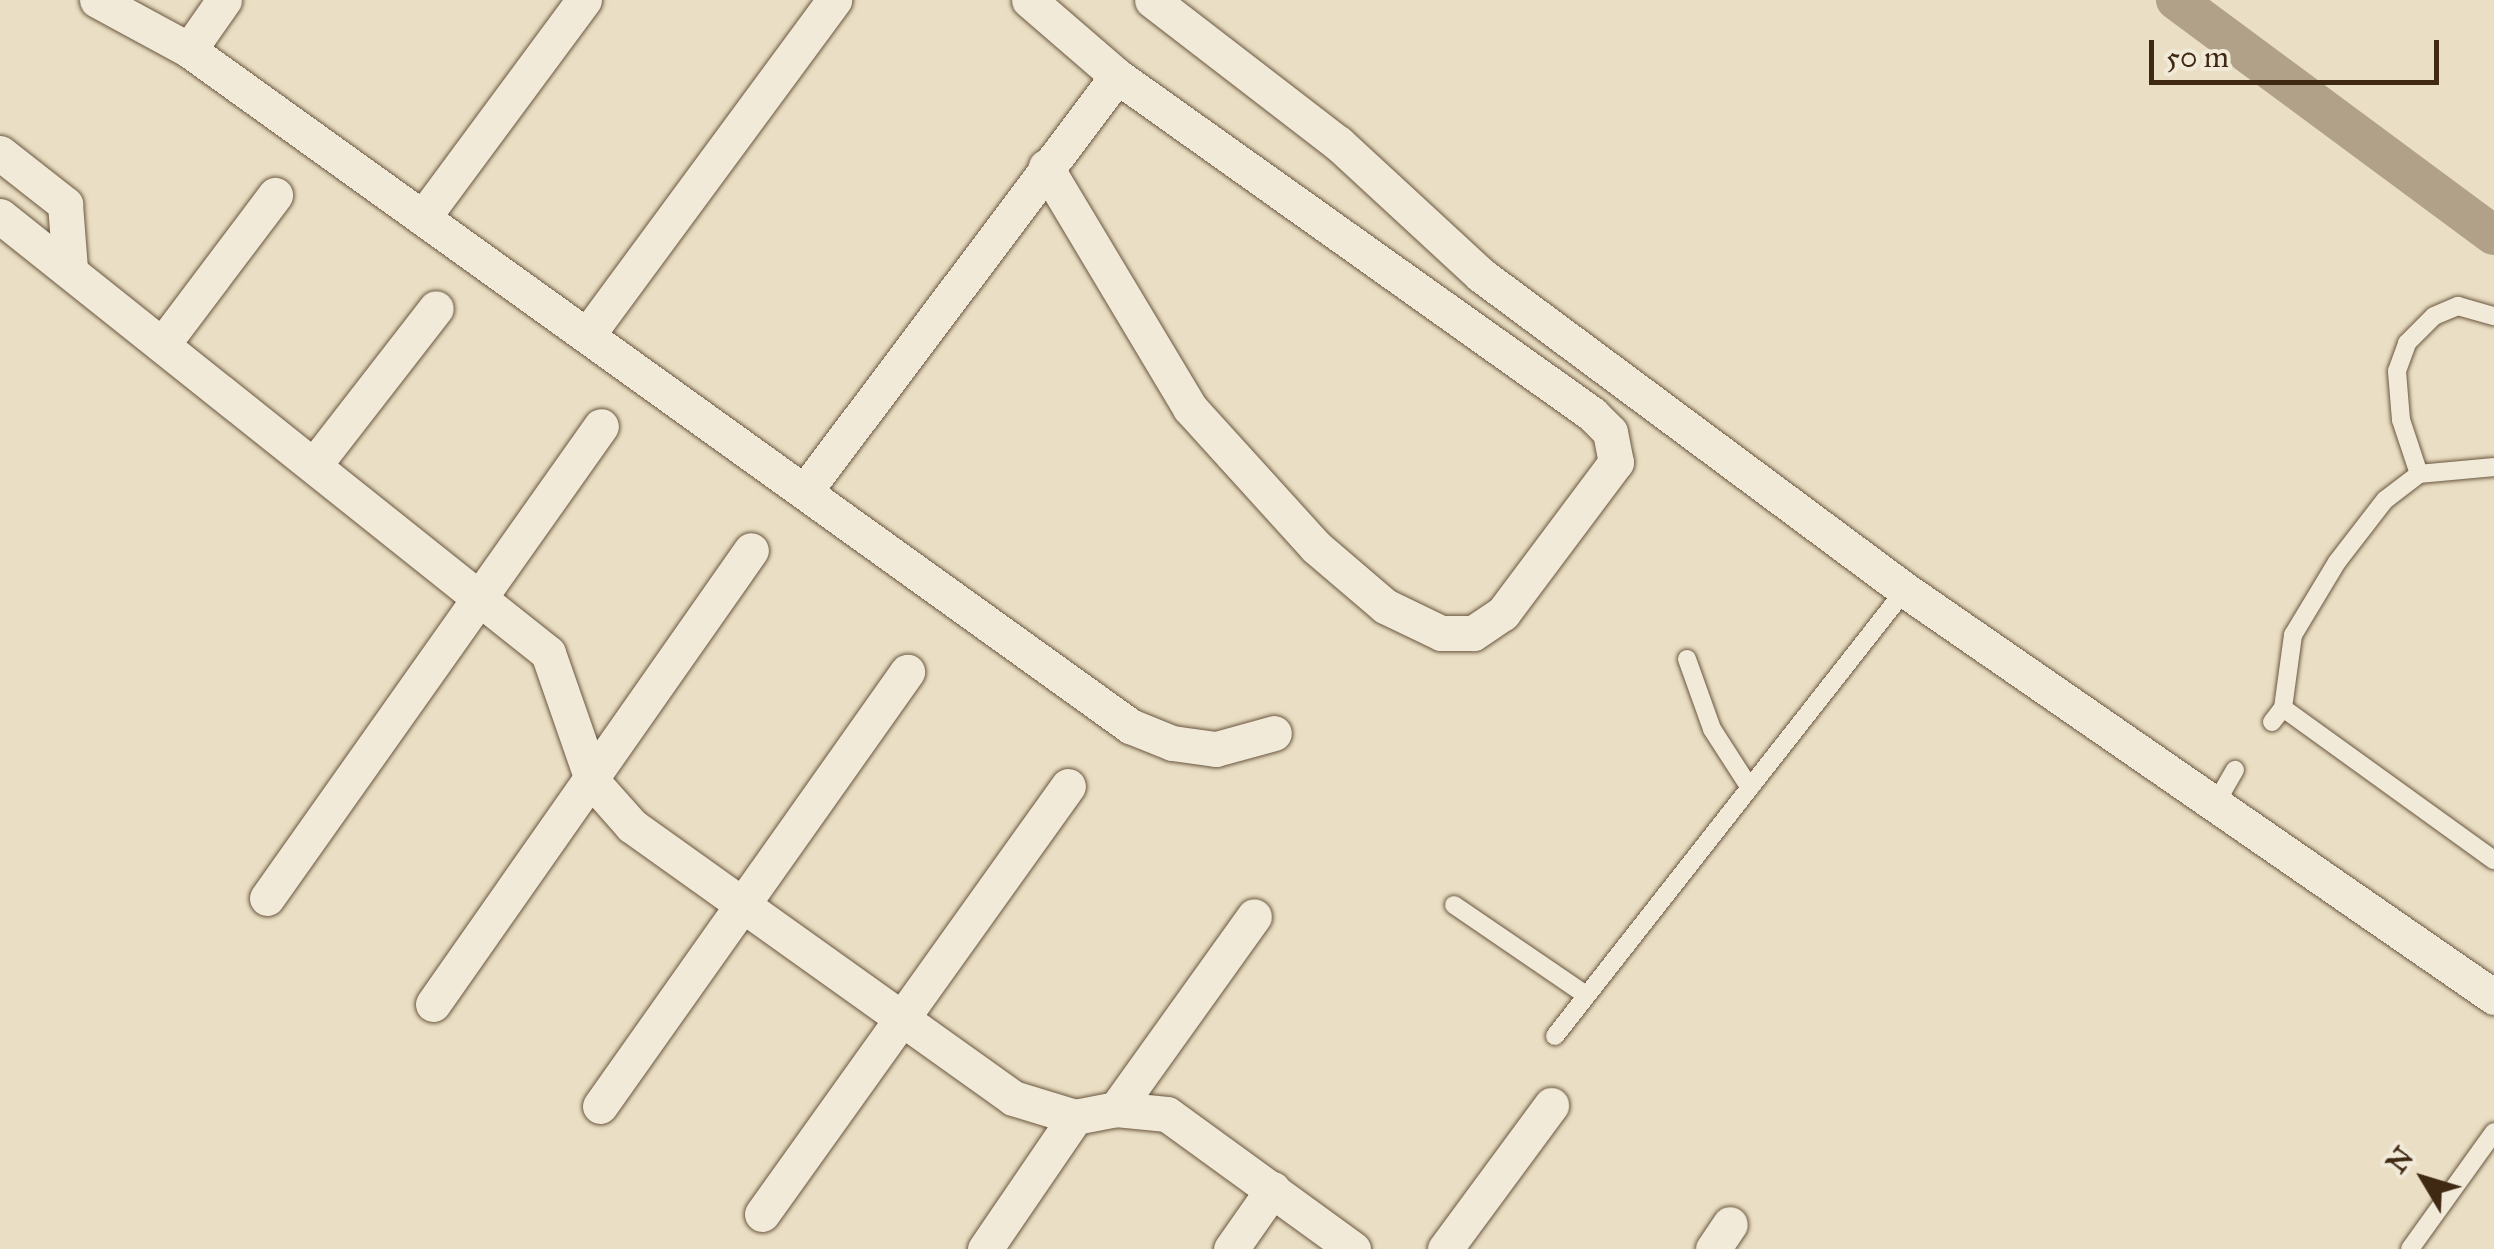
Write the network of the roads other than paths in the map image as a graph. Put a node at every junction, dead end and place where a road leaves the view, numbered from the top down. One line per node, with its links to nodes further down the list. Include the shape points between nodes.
1 (96, 0): 7 (street)
2 (224, 0): 7 (street)
3 (584, 0): 13 (street)
4 (834, 0): 17 (street)
5 (1029, 0): 8 (street)
6 (1152, 0): 25 (street, via 1338,143 1481,275)
7 (189, 50): 13 (street)
8 (1117, 76): 10 (street); 10 (street, via 1610,432 1616,462 1504,612 1473,632 1441,633 1386,606 1316,547 1190,408)
9 (0, 154): 14 (street, via 65,204)
10 (1046, 167): 23 (street)
11 (275, 195): 18 (street)
12 (0, 216): 14 (street)
13 (424, 216): 17 (street)
14 (70, 269): 18 (street)
15 (436, 308): 20 (street)
16 (2494, 316): 22 (lane, via 2458,306 2434,316 2407,343 2397,371 2401,420)
17 (588, 334): 23 (street)
18 (162, 345): 20 (street)
19 (601, 426): 26 (street)
20 (315, 464): 26 (street)
21 (2494, 466): 22 (lane)
22 (2419, 474): 35 (lane, via 2385,500 2337,562 2294,635 2277,715)
23 (805, 491): 29 (street, via 1130,726 1172,743 1216,749)
24 (751, 550): 31 (street)
25 (1905, 590): 33 (lane); 34 (street)
26 (478, 594): 31 (street, via 548,653); 36 (street)
27 (1687, 659): 33 (lane, via 1712,729)
28 (908, 672): 38 (street)
29 (1274, 733)
30 (2236, 770): 34 (lane)
31 (593, 782): 38 (street, via 632,826); 42 (street)
32 (1068, 786): 43 (street)
33 (1750, 788): 40 (lane)
34 (2217, 801): 41 (street)
35 (2494, 860)
36 (267, 898)
37 (1454, 905): 40 (lane)
38 (743, 908): 43 (street); 46 (street)
39 (1254, 916): 47 (street)
40 (1584, 993): 44 (lane)
41 (2494, 997)
42 (432, 1004)
43 (902, 1018): 48 (street, via 1012,1098); 51 (street)
44 (1554, 1036)
45 (1551, 1105): 55 (street)
46 (600, 1106)
47 (1116, 1109): 48 (street); 50 (street, via 1167,1114)
48 (1076, 1117): 52 (street)
49 (2494, 1132): 56 (lane)
50 (1273, 1189): 53 (street); 54 (street)
51 (762, 1214)
52 (985, 1249)
53 (1232, 1249)
54 (1353, 1249)
55 (1445, 1249)
56 (2410, 1249)

